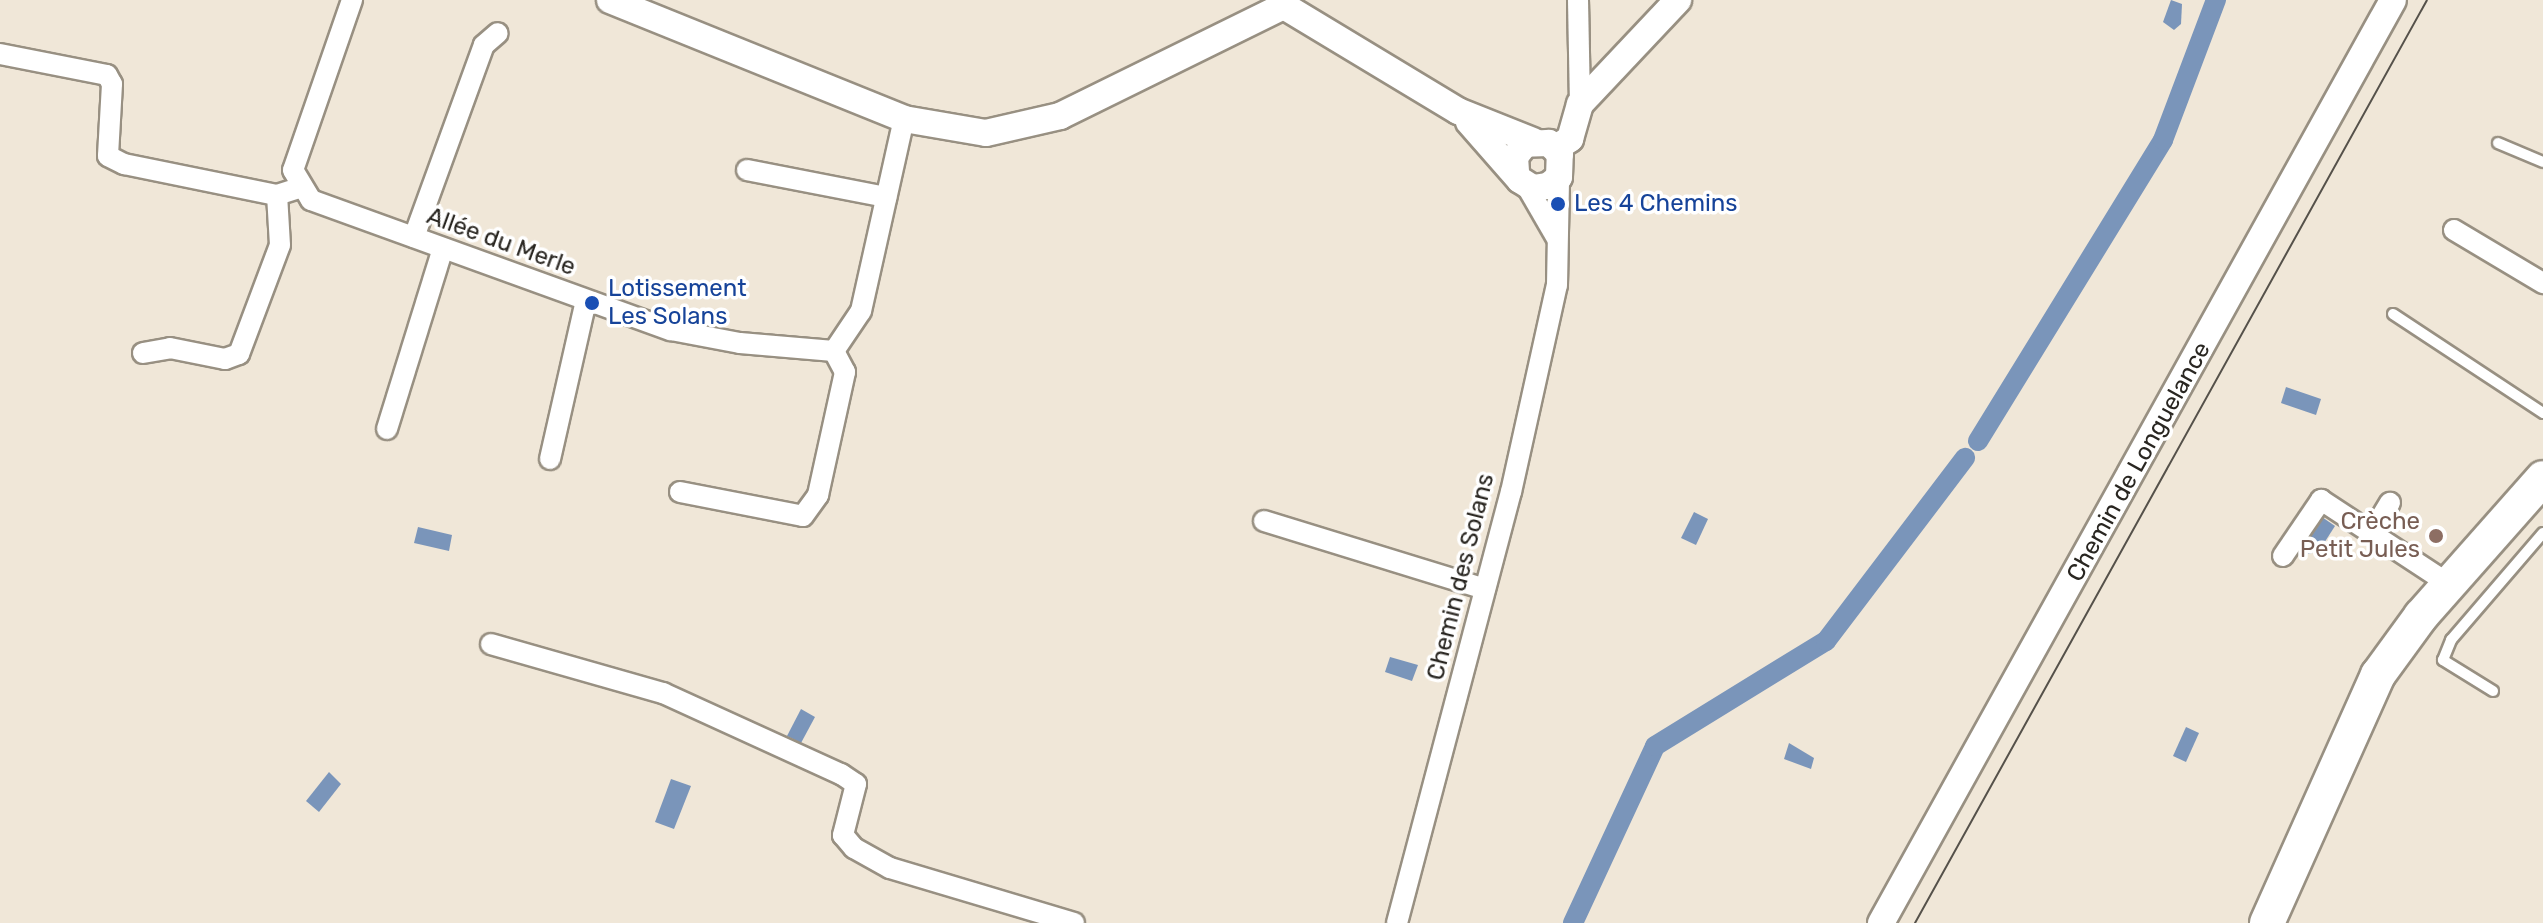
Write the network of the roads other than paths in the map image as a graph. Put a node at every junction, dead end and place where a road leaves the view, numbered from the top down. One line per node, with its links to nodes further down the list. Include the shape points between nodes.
1 (352, 0): 18 (street, via 300,143 293,170)
2 (610, 0): 11 (street)
3 (1578, 0): 9 (street)
4 (1678, 0): 9 (street)
5 (2393, 0): 46 (street, Chemin de Longuelance)
6 (1279, 3): 10 (street); 11 (street, via 1060,116 986,133)
7 (498, 33): 22 (street, via 484,45)
8 (0, 54): 19 (street, via 107,75 112,84 108,156)
9 (1580, 104): 13 (street, via 1570,139)
10 (1458, 111): 13 (street); 17 (street)
11 (904, 119): 20 (street)
12 (2498, 143): 14 (lane)
13 (1544, 145): 16 (street, via 1562,162); 17 (street, via 1515,157)
14 (2543, 162)
15 (747, 170): 20 (street)
16 (1559, 177): 17 (street, via 1541,188); 23 (street, Chemin des Solans)
17 (1521, 179): 23 (street)
18 (299, 188): 19 (street); 22 (street, Allée du Merle, via 311,200)
19 (277, 195): 29 (street, via 280,245 239,354 225,359 170,348)
20 (886, 197): 28 (street, via 861,311)
21 (2454, 230): 25 (street)
22 (414, 237): 24 (street, Allée du Merle)
23 (1558, 240): 41 (street, Chemin des Solans, via 1557,285)
24 (443, 248): 26 (street, Allée du Merle); 31 (street)
25 (2543, 283)
26 (586, 301): 28 (street, Allée du Merle, via 671,330 740,343); 32 (street)
27 (2393, 314): 30 (lane)
28 (834, 351): 34 (street, via 845,372 818,495 803,516)
29 (143, 353)
30 (2543, 413)
31 (387, 429)
32 (550, 459)
33 (2543, 478): 40 (main road)
34 (680, 492)
35 (2390, 503): 37 (street)
36 (1264, 521): 41 (street)
37 (2373, 531): 39 (street, via 2321,500); 40 (street)
38 (2543, 533): 43 (lane, via 2451,640 2443,660)
39 (2283, 556)
40 (2449, 584): 47 (main road, via 2378,675)
41 (1485, 589): 45 (street, Chemin des Solans)
42 (491, 644): 44 (street, via 663,693 841,774 856,784 843,835 854,848 890,868)
43 (2493, 691)
44 (1074, 923)
45 (1397, 923)
46 (1881, 923)
47 (2267, 923)

